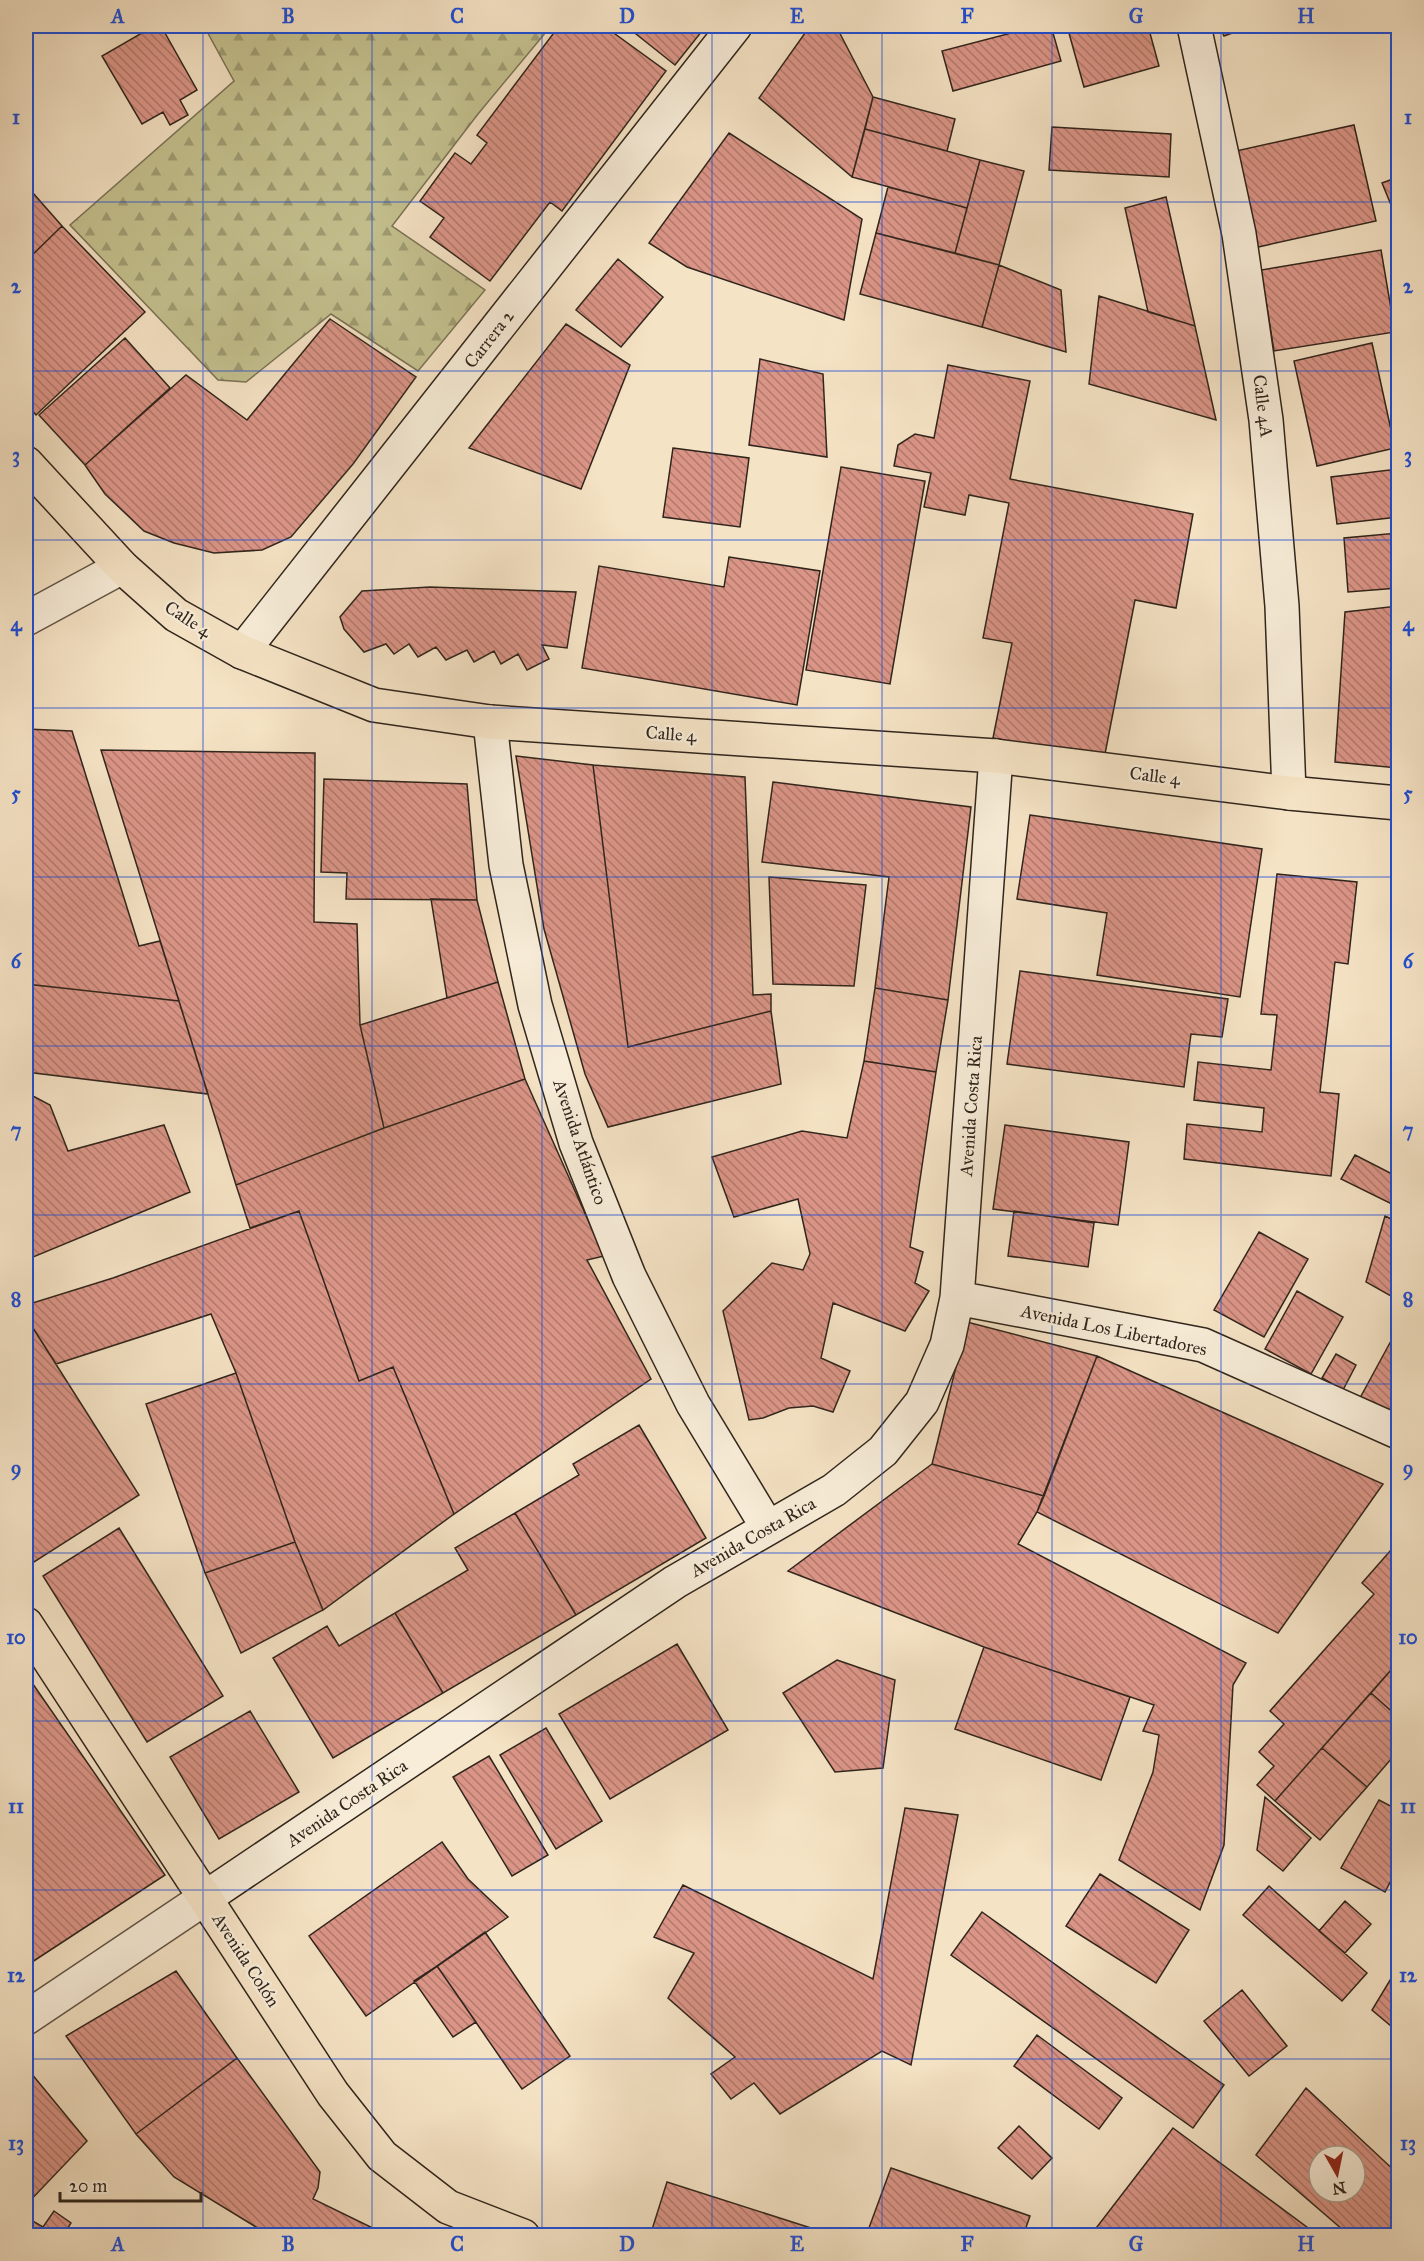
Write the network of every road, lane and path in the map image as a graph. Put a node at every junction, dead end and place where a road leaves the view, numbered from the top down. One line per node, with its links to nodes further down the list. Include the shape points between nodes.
1 (735, 26): 6 (street, Carrera 2)
2 (1194, 26): 9 (street, Calle 4A, via 1239,234 1266,420 1282,606)
3 (26, 463): 4 (main road, Calle 4)
4 (122, 567): 5 (street); 6 (main road, Calle 4, via 176,615)
5 (26, 619)
6 (242, 652): 7 (main road, Calle 4, via 374,705)
7 (490, 722): 8 (main road, Calle 4); 13 (street, Avenida Atlántico, via 513,900 535,1005 576,1143 629,1276 687,1394)
8 (996, 756): 9 (main road, Calle 4); 11 (street, Avenida Costa Rica)
9 (1288, 793): 10 (main road, Calle 4)
10 (1398, 803)
11 (957, 1298): 12 (street, Avenida Los Libertadores, via 1203,1345); 13 (street, Avenida Costa Rica, via 947,1345 922,1402 883,1451 834,1490)
12 (1398, 1432)
13 (768, 1528): 15 (street, Avenida Costa Rica, via 675,1582)
14 (26, 1624): 15 (main road, Avenida Colón)
15 (205, 1898): 16 (street, Avenida Costa Rica); 17 (main road, Avenida Colón, via 333,2094 382,2156 448,2207)
16 (26, 2018)
17 (523, 2235)

